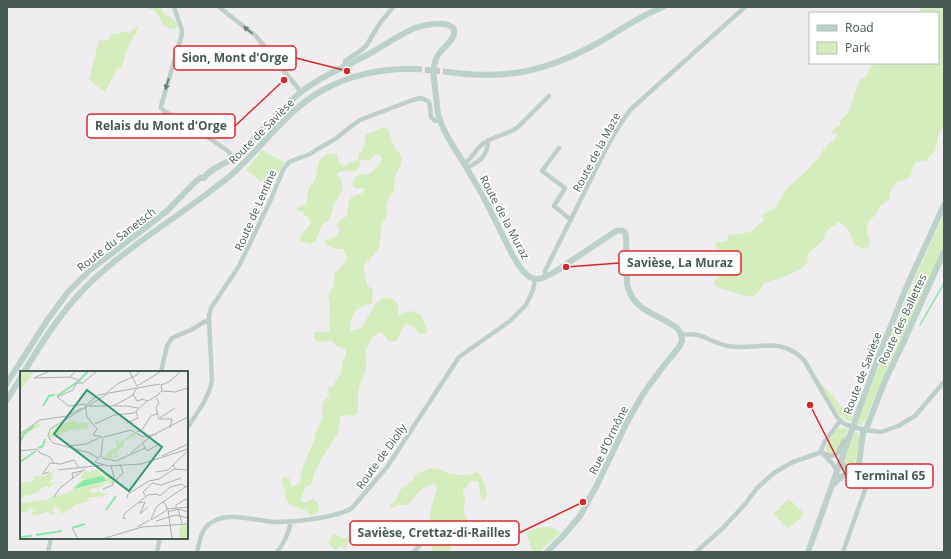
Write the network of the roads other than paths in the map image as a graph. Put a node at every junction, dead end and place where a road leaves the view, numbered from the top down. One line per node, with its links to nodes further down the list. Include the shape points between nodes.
1 (174, 7): 14 (street, one-way to 14, via 182,34 161,108 228,151)
2 (219, 7): 9 (street, one-way to 2, via 256,36)
3 (393, 7): 6 (street, via 366,46 345,61)
4 (663, 7): 8 (street, via 639,18 582,52 543,68 504,74)
5 (745, 7): 18 (street, Route de la Maze, via 631,109 618,126)
6 (345, 66): 9 (street, Route de la Muraz); 11 (street, Route de la Muraz, via 414,29 431,24 450,25 454,30 454,36 439,53 433,70)
7 (416, 69): 16 (street, Route de Savièse, via 366,73 322,91 289,115 238,169)
8 (448, 72)
9 (301, 92): 14 (street, Route de la Muraz)
10 (549, 96): 12 (street, via 517,128)
11 (440, 120): 15 (street, Route de la Muraz); 22 (street, Route de Lentine, via 431,117 429,102 420,98 360,120 310,154 289,162 239,266 211,308)
12 (488, 140): 15 (street, via 479,147); 15 (street, via 484,156)
13 (559, 148): 18 (street, via 542,171 565,188 554,206)
14 (234, 158): 16 (street, Route de la Muraz, via 207,174)
15 (465, 166): 21 (street, Route de la Muraz, via 517,262 526,275)
16 (209, 184): 24 (street, via 82,291 60,317); 28 (street, Route du Sanetsch, via 200,178 166,211 90,270 68,292 48,319)
17 (944, 205): 33 (street, Route de Savièse, via 906,288)
18 (571, 220): 20 (street, Route de la Maze, via 545,271)
19 (944, 252): 32 (street, Route des Ballettes)
20 (545, 277): 21 (street); 23 (street, via 616,231 623,231 626,235 627,284 632,298 644,310 677,328)
21 (535, 279): 39 (street, Route de Diolly, via 534,290 526,305 511,320 459,357 387,467 352,508 336,515)
22 (208, 320): 25 (street, via 172,338); 31 (street, Route de Lentine, via 211,386)
23 (681, 335): 30 (street, via 699,335 728,346 774,345 787,348 804,360); 48 (street, Rue d'Ormône, via 682,341 644,393 623,430 580,516)
24 (25, 371)
25 (161, 371)
26 (20, 380): 29 (street)
27 (944, 382): 32 (street, via 915,416 898,426 881,432)
28 (7, 383)
29 (7, 400)
30 (840, 421): 32 (street); 34 (street, via 823,444)
31 (188, 426)
32 (862, 429): 36 (street, Route des Ballettes)
33 (850, 434): 34 (street, via 834,456); 35 (street, Route de Savièse)
34 (822, 452): 37 (street); 49 (street, via 792,462 774,473 757,488 723,528)
35 (841, 461): 36 (street, via 849,469); 37 (street, Route de Savièse)
36 (859, 464): 38 (street); 51 (street, via 869,473 868,484)
37 (837, 472): 38 (street, Route de Savièse)
38 (832, 487): 50 (street, Route de Savièse)
39 (291, 521): 45 (street, Route de Diolly, via 221,518 206,526); 46 (street, via 288,535)
40 (428, 533): 47 (street)
41 (51, 539): 43 (street)
42 (160, 539): 44 (street)
43 (48, 552)
44 (157, 552)
45 (197, 552)
46 (277, 552)
47 (414, 552)
48 (547, 552)
49 (696, 552)
50 (808, 552)
51 (843, 552)

